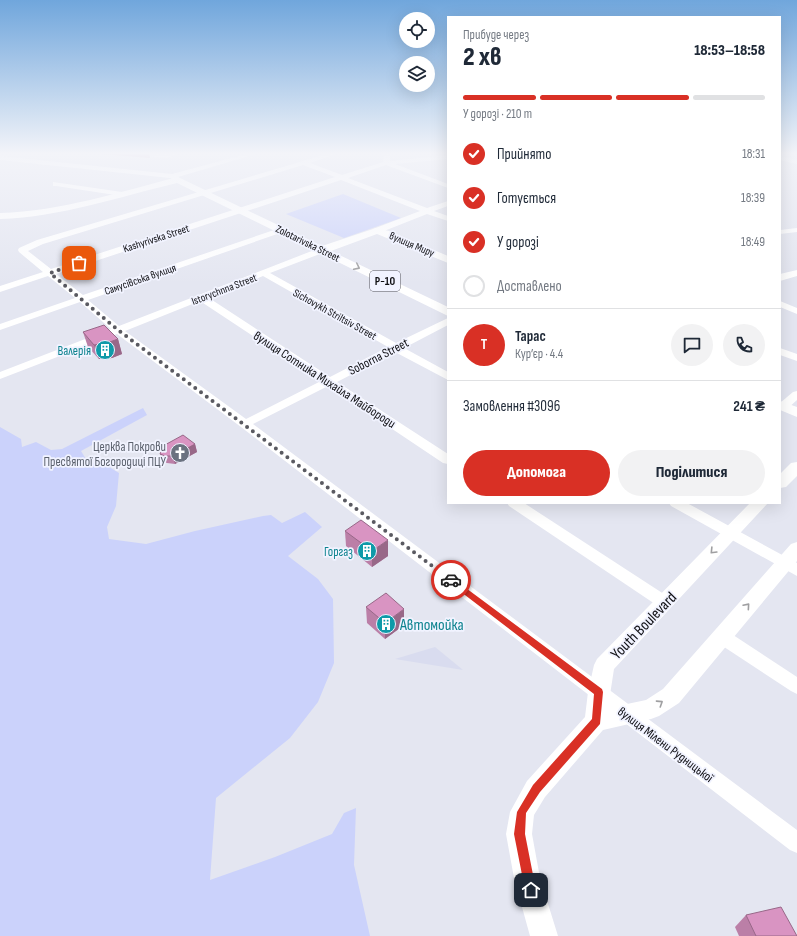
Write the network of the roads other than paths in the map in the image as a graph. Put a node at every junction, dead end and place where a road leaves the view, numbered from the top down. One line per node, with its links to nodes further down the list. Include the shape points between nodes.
1 (112, 197): 9 (main road, via 51,212)
2 (188, 197): 17 (street, вулиця Мілени Рудницької, via 40,242 22,250)
3 (213, 197): 7 (main road, Zolotarivska Street / Р-10)
4 (282, 197): 7 (street, Kashyrivska Street)
5 (390, 197): 8 (street)
6 (447, 203): 8 (street, Istorychnna Street)
7 (240, 210): 11 (main road, Zolotarivska Street / Р-10); 17 (street, Kashyrivska Street)
8 (426, 211): 10 (street); 13 (street, Istorychnna Street)
9 (0, 216)
10 (447, 219)
11 (280, 230): 15 (main road, Zolotarivska Street / Р-10); 23 (street, Самусівська вулиця)
12 (797, 230): 14 (street)
13 (376, 231): 15 (main road, Istorychnna Street); 16 (main road, вулиця Миру)
14 (781, 232)
15 (322, 250): 18 (street, Istorychnna Street); 26 (main road, Zolotarivska Street / Р-10, one-way to 26)
16 (447, 260)
17 (50, 273): 21 (street, Kashyrivska Street); 23 (street, вулиця Мілени Рудницької)
18 (263, 273): 22 (street, Istorychnna Street); 30 (street, Sichovykh Striltsiv Street)
19 (797, 273): 20 (street)
20 (781, 277)
21 (0, 289)
22 (201, 298): 29 (street, Istorychnna Street); 35 (street, вулиця Сотника Михайла Майбороди)
23 (82, 299): 28 (street, Самусівська вулиця); 29 (street, вулиця Мілени Рудницької)
24 (781, 304): 25 (street)
25 (797, 311)
26 (447, 312)
27 (447, 322): 30 (street, Soborna Street)
28 (0, 327)
29 (118, 330): 33 (street, Istorychnna Street); 39 (street, вулиця Мілени Рудницької)
30 (394, 348): 34 (street, Sichovykh Striltsiv Street); 35 (street, Soborna Street)
31 (781, 351): 32 (street)
32 (797, 358)
33 (0, 376)
34 (447, 376)
35 (328, 381): 39 (street, Soborna Street); 40 (street, вулиця Сотника Михайла Майбороди)
36 (797, 394): 37 (street)
37 (781, 406): 38 (main road)
38 (797, 413)
39 (245, 424): 49 (street, вулиця Мілени Рудницької)
40 (447, 459)
41 (516, 504): 46 (street)
42 (678, 504): 44 (street)
43 (759, 504): 44 (main road, Youth Boulevard)
44 (730, 533): 45 (street); 46 (main road, Youth Boulevard, one-way to 46)
45 (793, 561): 47 (main road, one-way to 45)
46 (664, 602): 49 (main road, Youth Boulevard, via 604,665)
47 (721, 636): 48 (street); 50 (main road, one-way to 47, via 651,709 671,696)
48 (797, 686)
49 (599, 692): 50 (street, вулиця Мілени Рудницької); 51 (main road, Youth Boulevard)
50 (627, 715): 51 (main road); 52 (street, вулиця Мілени Рудницької)
51 (596, 721): 53 (main road, via 536,789 522,812 520,834 527,878)
52 (797, 843)
53 (544, 936)

